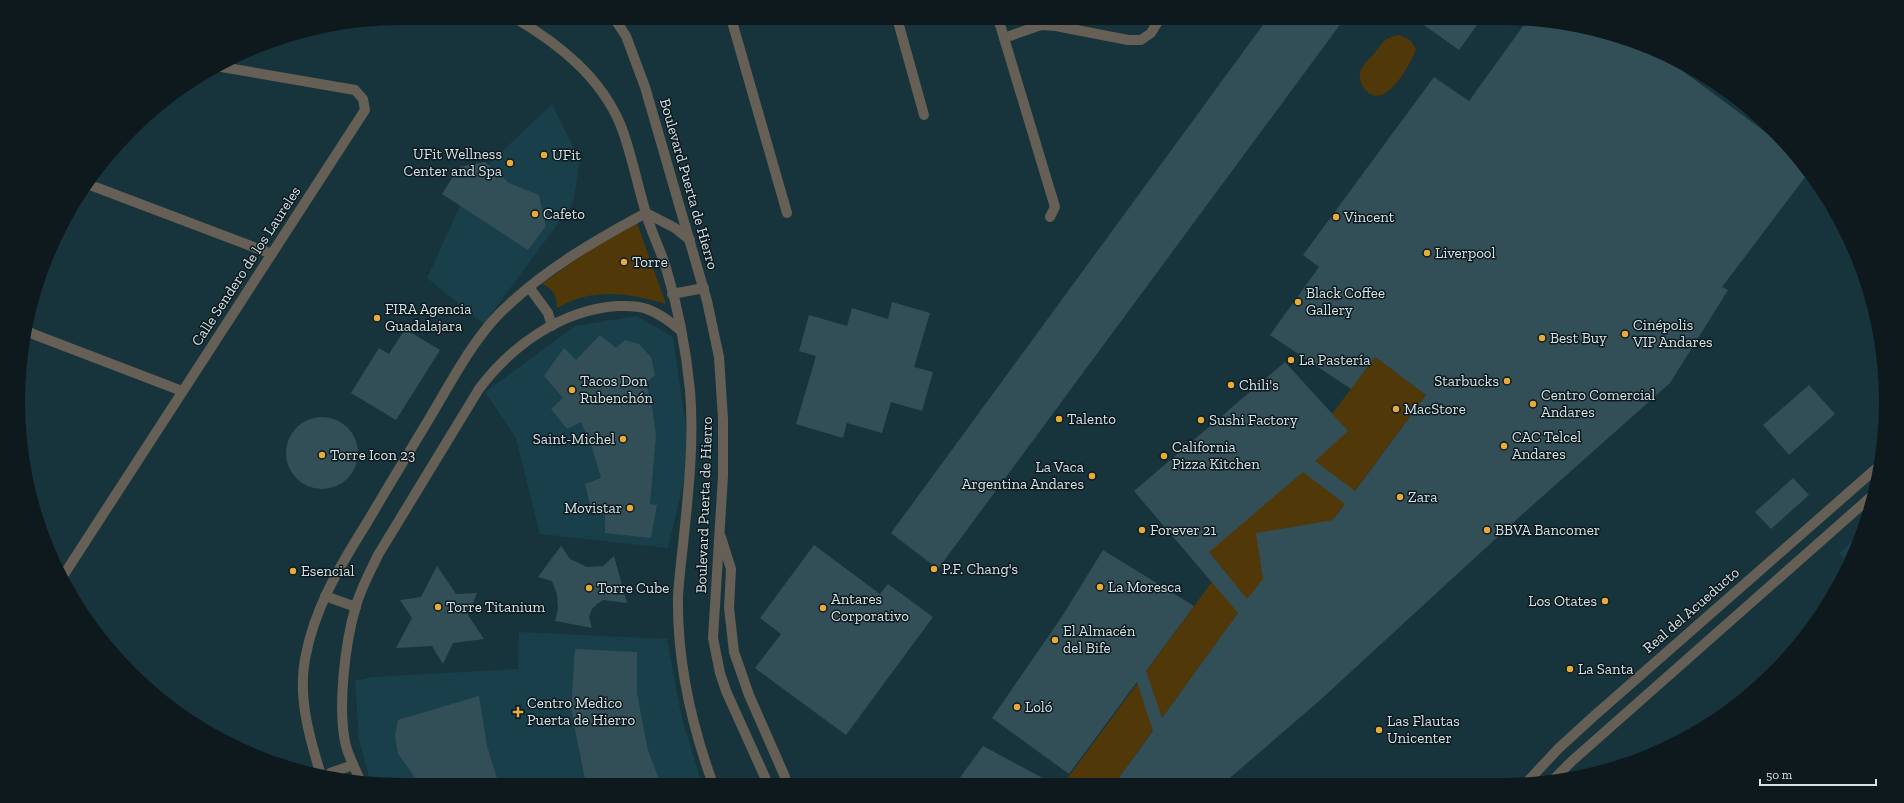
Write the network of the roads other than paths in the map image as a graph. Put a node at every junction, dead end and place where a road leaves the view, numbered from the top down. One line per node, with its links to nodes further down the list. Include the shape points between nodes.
1 (532, 25): 12 (street, Boulevard Puerta de Hierro, via 577,62 610,105 621,126)
2 (619, 25): 15 (street, Boulevard Puerta de Hierro, via 626,36 645,87)
3 (733, 25): 13 (street)
4 (899, 25): 10 (street)
5 (1000, 25): 8 (street)
6 (1041, 25): 7 (street, via 1128,40 1141,40 1151,33); 8 (street)
7 (1156, 25)
8 (1004, 38): 14 (street, via 1055,207)
9 (227, 68): 16 (street, Calle Sendero de los Laureles, via 355,90 365,104 362,115)
10 (924, 115)
11 (93, 185): 16 (street)
12 (646, 213): 15 (street, via 675,228); 17 (street, via 595,241); 19 (street, Boulevard Puerta de Hierro, via 666,268)
13 (786, 213)
14 (1050, 217)
15 (690, 240): 18 (street, Boulevard Puerta de Hierro)
16 (272, 254): 23 (street, Calle Sendero de los Laureles)
17 (529, 287): 20 (street, via 548,312); 28 (street, via 499,314 471,351 336,572)
18 (704, 288): 19 (street); 26 (street, Boulevard Puerta de Hierro, via 720,365 723,476)
19 (672, 294): 21 (street, Boulevard Puerta de Hierro)
20 (552, 326): 21 (street, via 585,311 628,306 646,308 661,315); 29 (street, via 518,348 492,372 479,389 378,555)
21 (680, 330): 36 (street, Boulevard Puerta de Hierro, via 690,390 692,455 678,596 679,633 690,712)
22 (31, 333): 23 (street)
23 (182, 391): 27 (street, Calle Sendero de los Laureles)
24 (1873, 472): 35 (street, Real del Acueducto, via 1594,716)
25 (1865, 502): 33 (street)
26 (719, 534): 37 (street, Boulevard Puerta de Hierro, via 713,620 716,655 726,691); 38 (street, via 731,570 729,608 734,652 740,673)
27 (66, 572)
28 (325, 596): 29 (street); 31 (street, via 308,645 303,681 308,732)
29 (356, 607): 30 (street, via 346,664 342,720 346,746)
30 (353, 764): 32 (street); 34 (street)
31 (319, 769)
32 (333, 772)
33 (1559, 774)
34 (358, 775)
35 (1532, 777)
36 (711, 778)
37 (765, 778)
38 (785, 778)

